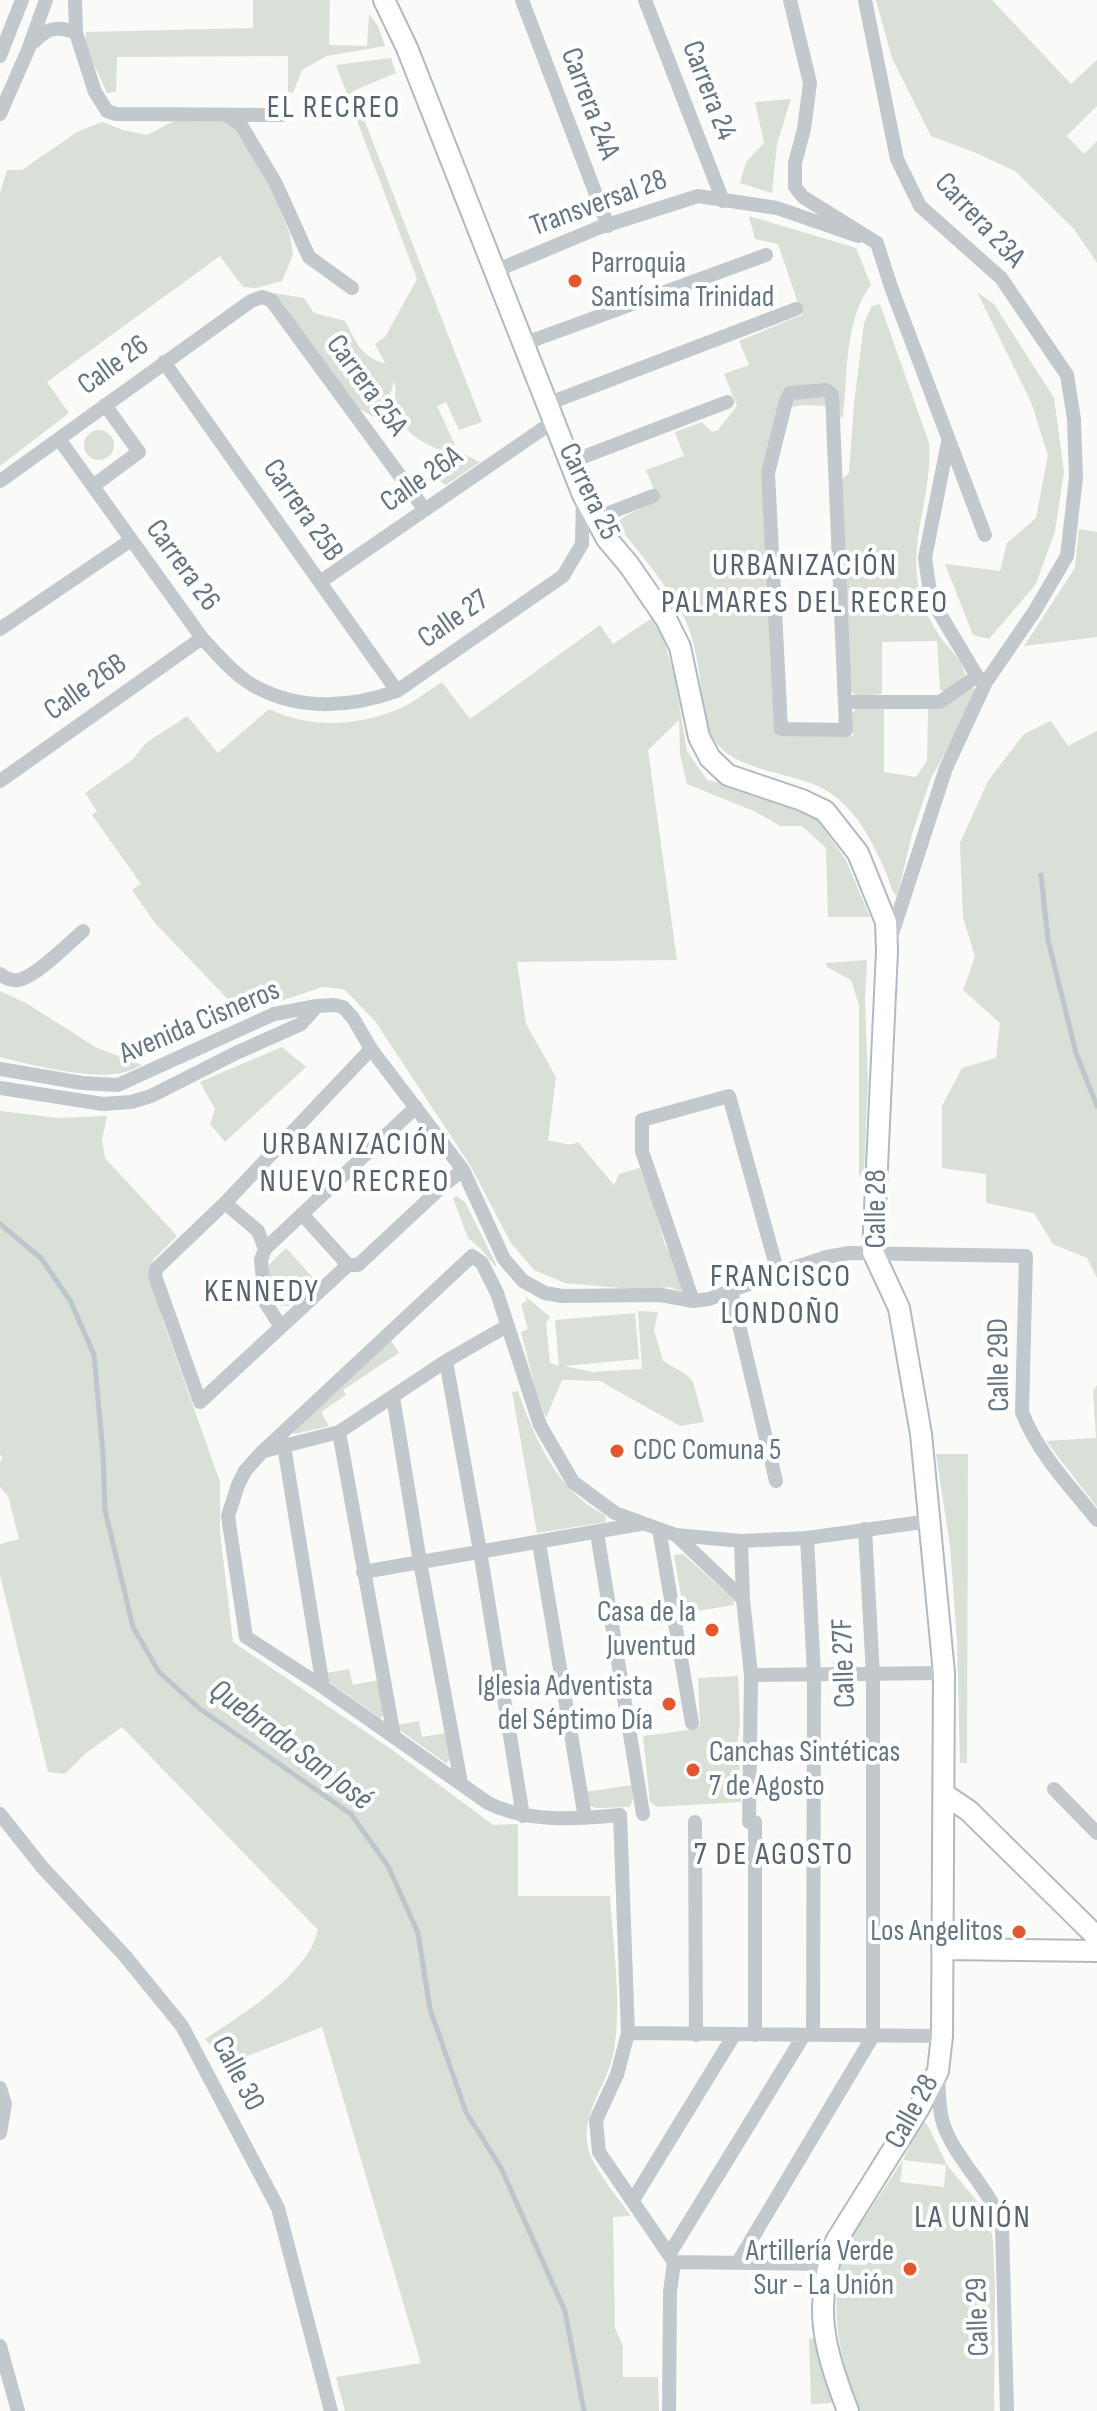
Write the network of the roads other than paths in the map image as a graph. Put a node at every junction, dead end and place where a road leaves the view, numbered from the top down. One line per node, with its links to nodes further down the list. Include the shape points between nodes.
1 (22, 0): 11 (street)
2 (46, 0): 10 (street)
3 (75, 0): 9 (street)
4 (384, 0): 19 (street, Carrera 25)
5 (522, 0): 16 (street, Carrera 24A)
6 (645, 0): 15 (street, Carrera 24)
7 (790, 0): 17 (street, via 810,83 795,187)
8 (865, 0): 42 (street, Carrera 23A, via 897,159 920,206 1001,278 1067,375 1076,478 1067,556 1034,612)
9 (76, 33): 10 (street, via 65,28 43,32); 13 (street, via 95,92 107,111)
10 (28, 50): 12 (street)
11 (0, 56)
12 (0, 114)
13 (225, 115): 14 (street); 20 (street, via 241,125 275,182 309,257)
14 (282, 115)
15 (723, 201): 16 (street, Transversal 28, via 698,196); 17 (street, Transversal 28, via 777,208)
16 (608, 226): 19 (street, Transversal 28)
17 (877, 243): 29 (street)
18 (766, 255): 23 (street)
19 (495, 271): 23 (street, Carrera 25)
20 (352, 288)
21 (262, 297): 24 (street, Calle 26); 35 (street, Carrera 25A, via 271,300)
22 (796, 309): 27 (street, Calle 26A)
23 (523, 344): 27 (street, Carrera 25)
24 (164, 362): 26 (street, Calle 26); 39 (street, Carrera 25B)
25 (727, 402): 30 (street)
26 (105, 405): 28 (street, Calle 26); 32 (street, via 139,452)
27 (550, 413): 30 (street, Carrera 25); 35 (street, Calle 26A)
28 (59, 439): 31 (street, Calle 26); 32 (street, Carrera 26)
29 (949, 440): 37 (street); 42 (street, via 925,558 931,599)
30 (570, 462): 33 (street, Carrera 25)
31 (0, 481)
32 (93, 486): 38 (street, Carrera 26)
33 (583, 495): 36 (street, Carrera 25); 43 (street, Calle 27, via 582,544 563,576)
34 (653, 496): 36 (street)
35 (425, 510): 39 (street, Calle 26A)
36 (596, 518): 48 (street, Carrera 25, via 680,647 699,737 710,758 728,775 825,811 858,853 886,922)
37 (985, 535)
38 (131, 540): 40 (street); 41 (street, Carrera 26)
39 (320, 582): 43 (street, Carrera 25B)
40 (0, 629)
41 (202, 638): 44 (street, Carrera 26, via 256,688); 46 (street, Calle 26B)
42 (982, 679): 45 (street, via 940,702); 48 (street, Calle 28, via 946,768)
43 (397, 691): 44 (street, Calle 27, via 344,705)
44 (287, 700)
45 (846, 702): 45 (street, via 846,730 781,729 768,473 790,393 826,390 832,395)
46 (0, 781)
47 (83, 931): 49 (street, via 28,976 18,981)
48 (887, 951): 59 (street, Calle 28)
49 (0, 974)
50 (317, 1006): 51 (street, via 343,1007); 52 (street, Avenida Cisneros, via 274,1014 118,1085); 53 (street, Avenida Cisneros, via 301,1024 131,1102 103,1104)
51 (371, 1049): 54 (street); 56 (street)
52 (0, 1069)
53 (0, 1088)
54 (416, 1107): 55 (street); 57 (street)
55 (463, 1170): 60 (street); 61 (street, via 358,1265)
56 (225, 1203): 58 (street, via 258,1231); 67 (street, via 156,1269 155,1276 200,1402)
57 (302, 1214): 58 (street); 61 (street)
58 (265, 1249): 67 (street, via 265,1302)
59 (873, 1252): 62 (street, via 827,1257); 74 (street, Calle 29D, via 1026,1256 1022,1412 1029,1431); 75 (street, Calle 28, via 899,1308 924,1449)
60 (504, 1259): 64 (street); 65 (street, via 523,1281 545,1293 661,1295)
61 (348, 1265): 67 (street)
62 (778, 1273): 63 (street); 65 (street, via 729,1096 642,1120 642,1151)
63 (731, 1291): 65 (street); 73 (street)
64 (497, 1293): 66 (street); 72 (street, via 482,1263 472,1256)
65 (693, 1301)
66 (507, 1326): 68 (street); 76 (street, via 540,1425 573,1482 615,1513)
67 (281, 1327)
68 (446, 1361): 69 (street); 84 (street)
69 (393, 1397): 70 (street); 85 (street)
70 (339, 1432): 71 (street); 86 (street)
71 (284, 1446): 72 (street); 92 (street)
72 (262, 1452): 92 (street, via 245,1471 228,1516 246,1637)
73 (776, 1481)
74 (1097, 1520)
75 (930, 1521): 78 (street); 88 (street, Calle 28)
76 (641, 1523): 77 (street); 79 (street)
77 (659, 1529): 80 (street); 93 (street)
78 (865, 1529): 81 (street); 91 (street, Calle 27F)
79 (597, 1533): 83 (street); 99 (street)
80 (676, 1535): 82 (street); 87 (street)
81 (807, 1538): 82 (street); 89 (street)
82 (741, 1541): 87 (street)
83 (539, 1543): 84 (street); 101 (street)
84 (480, 1551): 85 (street); 100 (street)
85 (420, 1562): 86 (street); 95 (street)
86 (363, 1572): 94 (street)
87 (743, 1599): 90 (street)
88 (944, 1673): 91 (street); 97 (street, Calle 28)
89 (814, 1674): 90 (street); 91 (street); 111 (street)
90 (751, 1675): 110 (street)
91 (873, 1675): 112 (street, Calle 27F)
92 (323, 1687): 94 (street)
93 (692, 1723)
94 (394, 1736): 95 (street)
95 (461, 1783): 100 (street, via 488,1803)
96 (1054, 1789): 103 (street)
97 (944, 1794): 104 (street, via 969,1811); 105 (street, Calle 28)
98 (0, 1814): 125 (street, Calle 30, via 189,2038 278,2208)
99 (643, 1814)
100 (523, 1816): 101 (street)
101 (585, 1818): 107 (street, via 620,1815)
102 (695, 1822): 108 (street)
103 (1097, 1833)
104 (1097, 1937)
105 (942, 1949): 106 (street); 113 (street, Calle 28)
106 (1097, 1951)
107 (628, 2033): 108 (street); 119 (street, via 617,2075 596,2120 599,2152)
108 (696, 2035): 109 (street)
109 (734, 2035): 110 (street); 119 (street)
110 (755, 2035): 111 (street)
111 (808, 2035): 112 (street); 120 (street)
112 (873, 2036): 113 (street); 121 (street)
113 (942, 2036): 114 (street, Calle 28)
114 (938, 2071): 116 (street, Calle 28); 117 (street)
115 (0, 2088): 118 (street, via 5,2104)
116 (919, 2108): 117 (street); 122 (street, Calle 28, via 836,2241)
117 (942, 2120): 128 (street, Calle 29, via 996,2207 1002,2226)
118 (0, 2133)
119 (633, 2200): 120 (street)
120 (672, 2258): 121 (street); 126 (street)
121 (738, 2262): 122 (street)
122 (828, 2264): 127 (street, Calle 28, via 823,2321 828,2356)
123 (0, 2346): 124 (street)
124 (18, 2411)
125 (331, 2411)
126 (669, 2411)
127 (848, 2411)
128 (1007, 2411)

